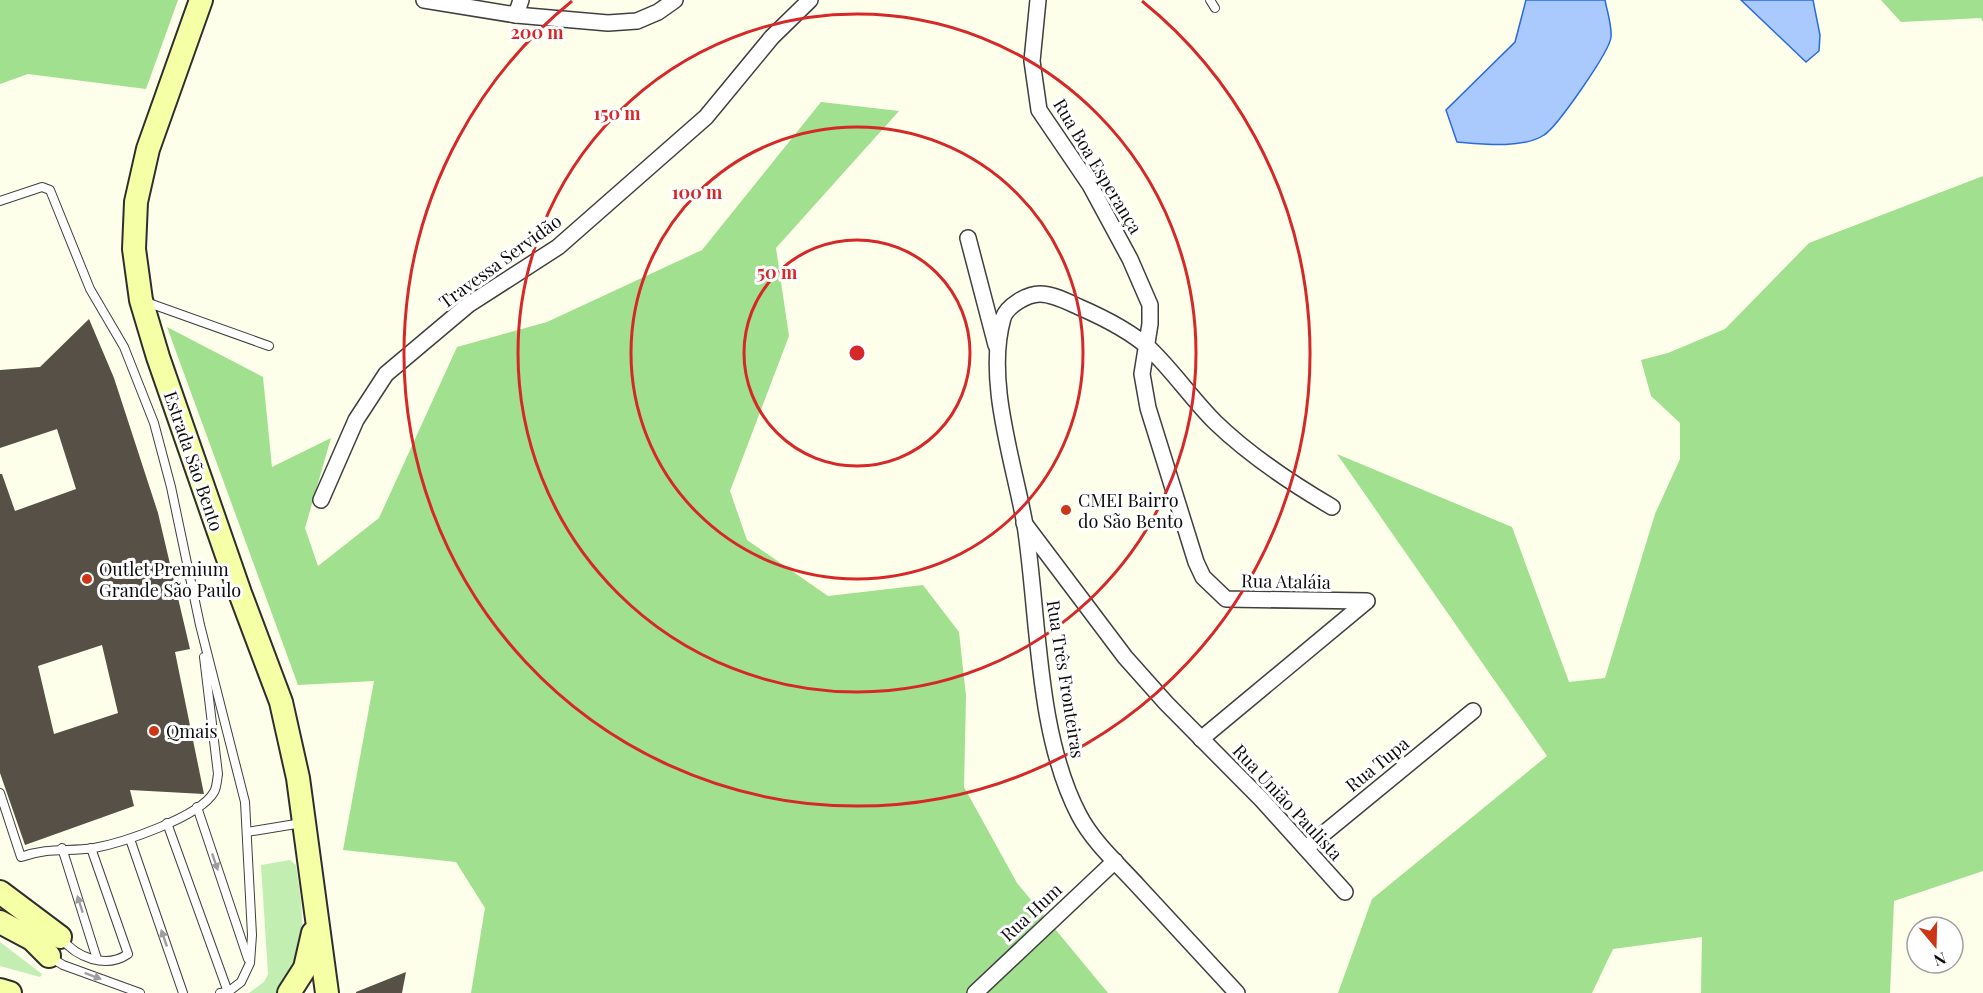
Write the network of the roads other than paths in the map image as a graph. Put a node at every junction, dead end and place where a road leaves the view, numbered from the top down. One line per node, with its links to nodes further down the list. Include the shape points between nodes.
1 (201, 0): 10 (street, Estrada São Bento, via 148,149 136,202 134,249)
2 (424, 0): 7 (street)
3 (521, 0): 7 (street)
4 (675, 0): 7 (street, via 637,21 608,23)
5 (810, 0): 14 (street, Travessa Servidão, via 772,38 706,117 558,247 468,305 386,374 356,420)
6 (1038, 0): 12 (street, Rua Boa Esperança, via 1032,61 1039,110 1090,185 1130,259 1150,305)
7 (516, 15)
8 (0, 201): 17 (lane, via 42,187 50,190 90,289 124,347 154,423)
9 (968, 238): 13 (street)
10 (141, 300): 11 (lane); 22 (street, Estrada São Bento, via 190,454 281,702)
11 (269, 346)
12 (1147, 347): 13 (street, Rua Três Fronteiras, via 1086,310 1040,294 1022,299 1004,314); 15 (street, via 1216,422 1287,481); 19 (street, Rua Ataláia, via 1142,374 1148,408 1203,577 1226,599 1367,601)
13 (999, 357): 16 (street, Rua Três Fronteiras, via 1005,431)
14 (321, 500)
15 (1332, 507)
16 (1024, 523): 19 (street, Rua Três Fronteiras, via 1125,657); 29 (street, Rua Três Fronteiras, via 1057,757 1080,817)
17 (200, 625): 21 (lane, via 218,774 215,791); 24 (lane, via 245,802)
18 (1473, 711): 28 (street, Rua Tupa)
19 (1201, 739): 28 (street, Rua União Paulista)
20 (0, 793): 26 (lane, via 21,857)
21 (196, 807): 23 (lane); 36 (lane, one-way to 36)
22 (304, 822): 24 (lane); 32 (street, Estrada São Bento)
23 (167, 823): 25 (lane); 38 (lane)
24 (247, 832): 36 (lane)
25 (130, 839): 27 (lane); 41 (lane, one-way to 25)
26 (62, 848): 27 (lane); 35 (lane, one-way to 26)
27 (91, 848): 35 (lane, via 128,954 115,962)
28 (1306, 848): 31 (street, Rua União Paulista)
29 (1115, 861): 44 (street, Rua Hum); 45 (street, Rua Três Fronteiras)
30 (0, 892): 34 (street)
31 (1345, 892)
32 (316, 920): 42 (street, via 305,968); 43 (street, Estrada São Bento)
33 (0, 922): 34 (street)
34 (55, 946): 35 (lane); 40 (lane, one-way to 40, via 63,965)
35 (98, 959)
36 (250, 963): 38 (lane, via 241,982)
37 (0, 990): 39 (street)
38 (224, 992)
39 (10, 993)
40 (140, 993)
41 (183, 993)
42 (289, 993)
43 (327, 993)
44 (975, 993)
45 (1237, 993)

